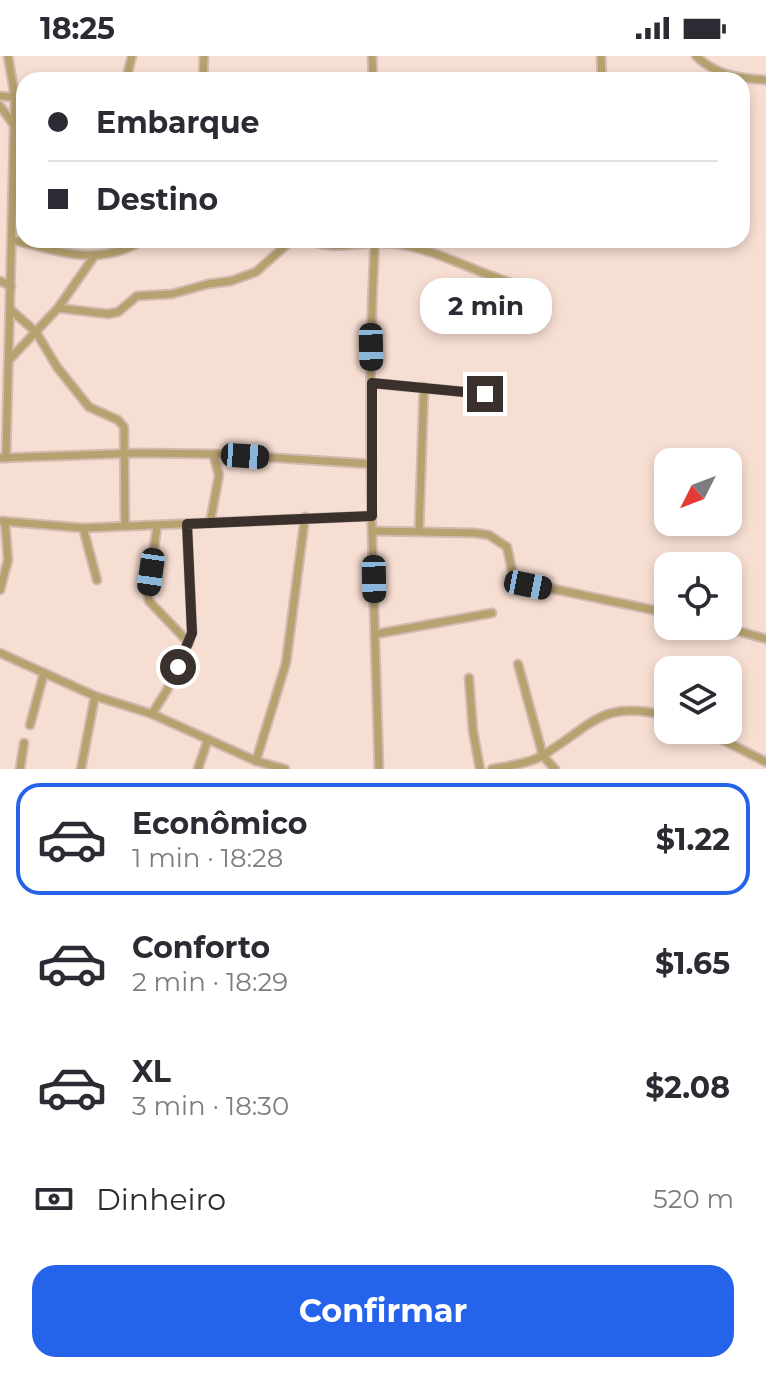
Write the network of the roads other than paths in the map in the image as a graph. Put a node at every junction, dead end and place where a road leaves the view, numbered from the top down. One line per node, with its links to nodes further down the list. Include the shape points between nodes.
1 (8, 56): 5 (street)
2 (696, 56): 3 (street)
3 (715, 72)
4 (0, 96): 5 (street)
5 (15, 97): 7 (street)
6 (0, 106): 7 (street)
7 (14, 125): 8 (street)
8 (13, 177): 9 (street); 10 (street)
9 (16, 177)
10 (12, 240): 11 (street); 20 (street)
11 (16, 241)
12 (48, 248): 17 (street)
13 (120, 248): 17 (street)
14 (281, 248): 21 (street, via 256,272 172,294 137,296 118,312)
15 (375, 248): 26 (street)
16 (420, 248): 19 (street)
17 (93, 258): 21 (street)
18 (0, 281): 20 (street)
19 (512, 283)
20 (11, 286): 22 (street)
21 (58, 308): 23 (street)
22 (11, 310): 23 (street); 24 (street)
23 (36, 332): 25 (street); 31 (street, via 89,407 124,427)
24 (4, 348): 25 (street)
25 (9, 360): 29 (street)
26 (372, 383): 27 (street); 34 (street)
27 (424, 387): 28 (street); 44 (street)
28 (485, 394)
29 (5, 416): 30 (street); 33 (street)
30 (0, 430)
31 (124, 453): 32 (street); 33 (street); 40 (street)
32 (213, 454): 34 (street); 38 (street, via 219,475)
33 (3, 458)
34 (372, 464): 35 (street)
35 (372, 516): 36 (street); 43 (street)
36 (305, 517): 38 (street); 65 (street, via 286,663)
37 (3, 521): 42 (street); 46 (street, via 8,560)
38 (210, 523): 39 (street)
39 (187, 524): 41 (street); 52 (street)
40 (125, 526): 41 (street); 42 (street)
41 (157, 526): 52 (street, via 149,601)
42 (83, 528): 45 (street)
43 (373, 531): 44 (street); 50 (street)
44 (419, 531): 47 (street, via 489,535 507,547 513,575 520,582)
45 (97, 580)
46 (0, 590)
47 (654, 610)
48 (492, 613): 50 (street)
49 (742, 632): 51 (street)
50 (376, 634): 71 (street)
51 (766, 639)
52 (189, 643): 59 (street)
53 (0, 653): 55 (street)
54 (518, 664): 64 (street)
55 (44, 673): 57 (street); 60 (street)
56 (469, 678): 72 (street)
57 (95, 696): 59 (street); 68 (street)
58 (654, 712): 64 (street, via 605,714)
59 (152, 714): 61 (street)
60 (30, 725)
61 (208, 739): 65 (street); 69 (street)
62 (24, 743): 67 (street)
63 (731, 744): 66 (street)
64 (543, 756): 73 (street); 74 (street)
65 (256, 761): 70 (street)
66 (766, 762)
67 (20, 769)
68 (81, 769)
69 (198, 769)
70 (285, 769)
71 (379, 769)
72 (480, 769)
73 (492, 769)
74 (555, 769)

